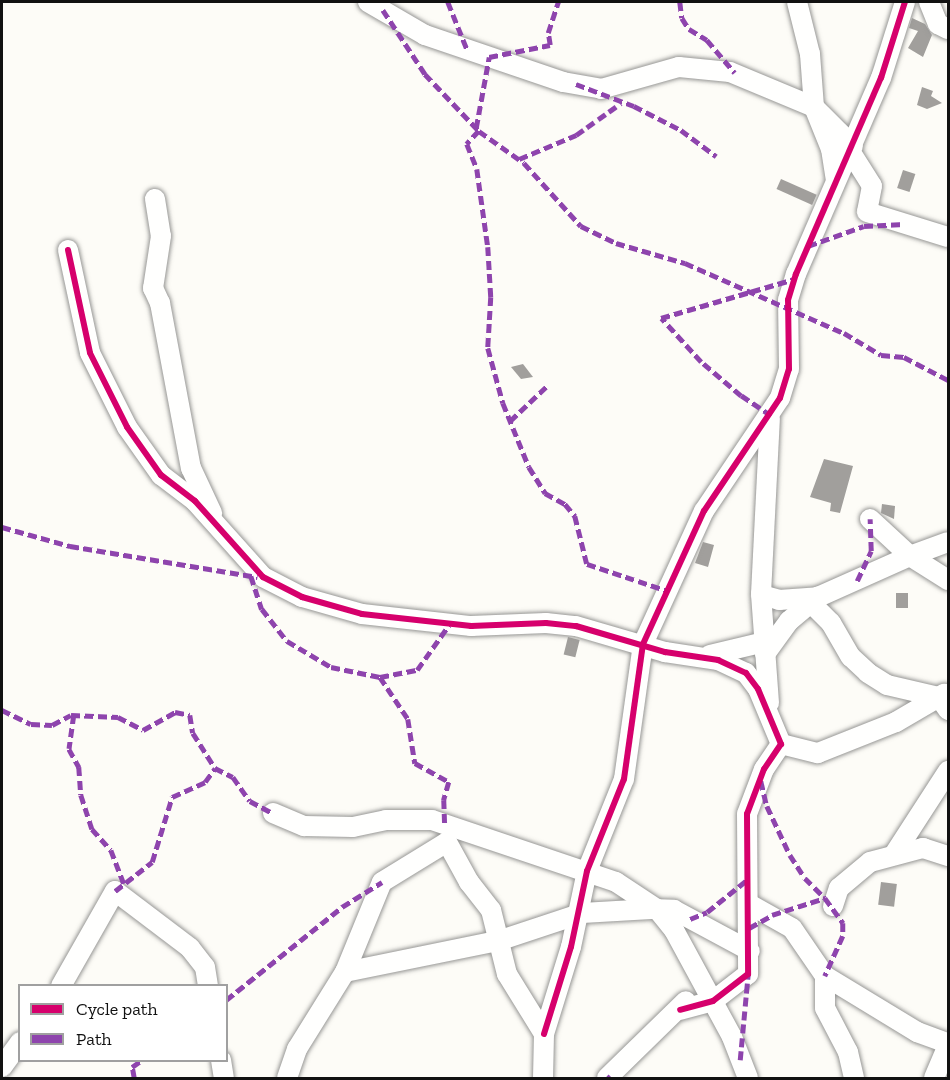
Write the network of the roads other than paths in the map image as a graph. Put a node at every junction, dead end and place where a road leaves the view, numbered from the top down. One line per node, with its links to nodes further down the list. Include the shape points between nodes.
1 (368, 2): 6 (street, via 425,35 563,82 601,89 679,67 702,66 774,87)
2 (797, 2): 6 (street, via 810,54)
3 (905, 2): 7 (street, via 881,78)
4 (929, 2): 5 (street, via 938,24)
5 (948, 29)
6 (814, 107): 7 (street); 8 (street, via 831,149)
7 (852, 148): 8 (street); 10 (street, via 872,186 867,212)
8 (836, 179): 12 (street, via 788,300 789,369)
9 (155, 199): 14 (street, via 161,236 153,288 160,303 191,468)
10 (948, 237)
11 (68, 250): 14 (street, via 90,353 127,427 161,475)
12 (770, 418): 18 (street); 20 (street, via 704,511)
13 (870, 519): 16 (street)
14 (215, 521): 20 (street, via 234,548 263,577 302,597 362,614 471,626 576,626)
15 (948, 542): 16 (street)
16 (910, 556): 17 (street); 19 (street)
17 (948, 580)
18 (762, 595): 19 (street, via 779,600); 21 (street)
19 (814, 600): 21 (street); 23 (street, via 851,657 868,673 887,685)
20 (644, 644): 22 (street); 32 (street, via 624,778)
21 (765, 648): 22 (street); 24 (street)
22 (699, 657): 24 (street, via 732,664 746,673 758,689)
23 (945, 700): 25 (street, via 818,753)
24 (768, 714): 25 (street)
25 (781, 744): 33 (street, via 764,769 747,814)
26 (948, 771): 30 (street)
27 (273, 813): 28 (street, via 304,826 353,827 386,820)
28 (432, 820): 29 (street); 32 (street)
29 (447, 842): 37 (street, via 469,882 491,910); 39 (street, via 382,882)
30 (895, 853): 31 (street, via 923,848); 34 (street, via 870,862 839,888)
31 (948, 856)
32 (586, 871): 35 (street, via 616,882); 36 (street)
33 (749, 904): 38 (street); 40 (street, via 792,928)
34 (833, 906)
35 (657, 909): 36 (street); 38 (street, via 674,910); 41 (street)
36 (576, 915): 37 (street); 46 (street, via 572,947)
37 (498, 941): 39 (street); 46 (street, via 507,974)
38 (750, 951): 44 (street, via 748,975)
39 (345, 972): 52 (street, via 297,1049)
40 (825, 976): 47 (street, via 917,1032); 56 (street, via 825,1008 848,1053)
41 (702, 979): 44 (street); 45 (street)
42 (62, 984): 43 (street, via 115,891 190,948 205,967)
43 (208, 984)
44 (713, 1000): 45 (street); 55 (street)
45 (680, 1010): 54 (street)
46 (544, 1034): 53 (street)
47 (948, 1044): 57 (street)
48 (18, 1045): 50 (street)
49 (221, 1062): 51 (street)
50 (2, 1067)
51 (224, 1078)
52 (287, 1078)
53 (543, 1078)
54 (607, 1078)
55 (748, 1078)
56 (854, 1078)
57 (934, 1078)

